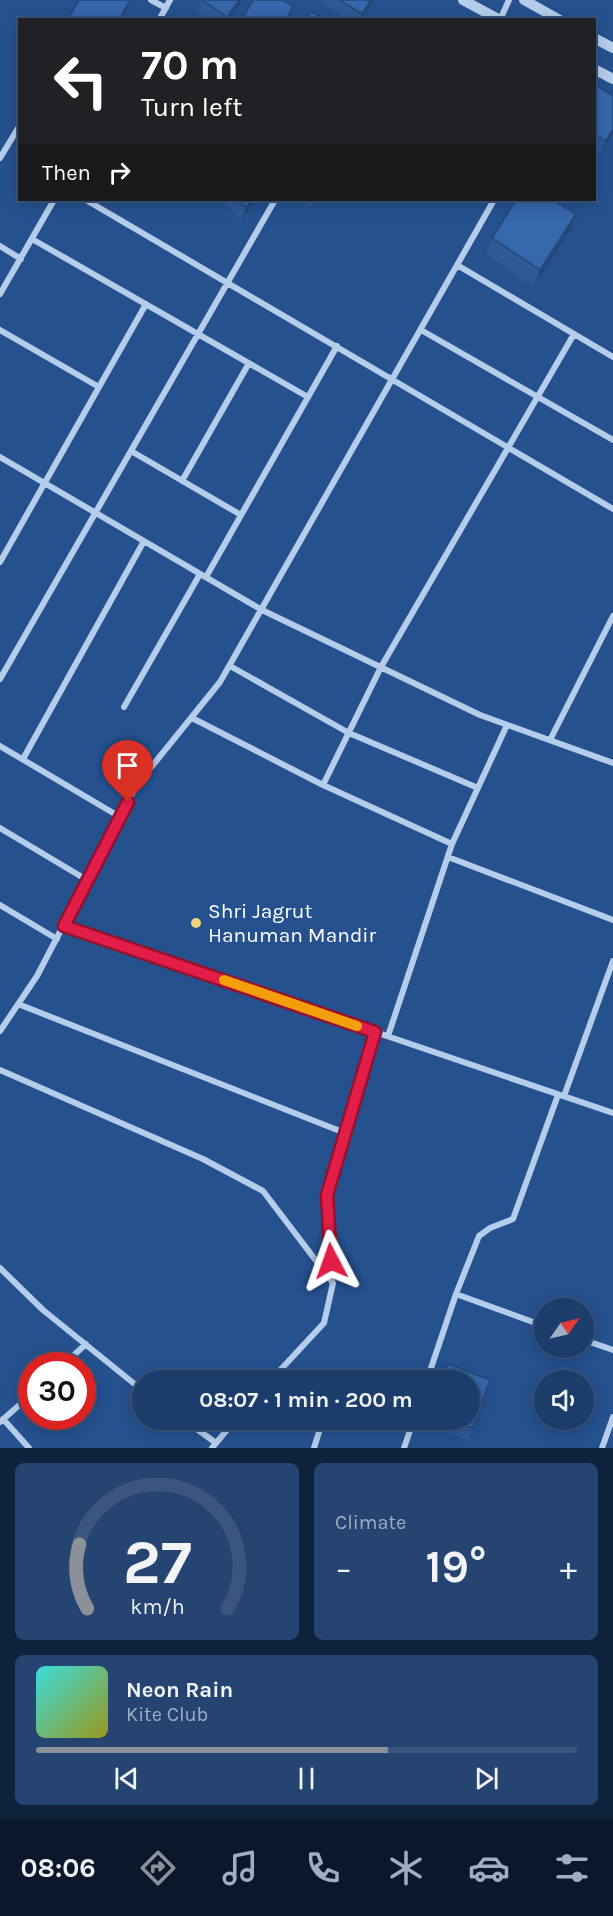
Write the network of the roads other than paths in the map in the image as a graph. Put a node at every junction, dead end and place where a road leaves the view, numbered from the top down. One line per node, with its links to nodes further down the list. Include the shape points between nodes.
1 (151, 0): 6 (street)
2 (170, 0): 6 (street)
3 (463, 0): 8 (street)
4 (509, 0): 9 (street)
5 (524, 0): 10 (street)
6 (166, 8): 7 (street)
7 (160, 18)
8 (496, 18)
9 (501, 18)
10 (556, 18)
11 (596, 39): 12 (street)
12 (613, 48)
13 (596, 70): 14 (street)
14 (613, 79)
15 (18, 128): 16 (street)
16 (0, 158)
17 (53, 201): 21 (street)
18 (88, 201): 25 (street)
19 (274, 201): 25 (street)
20 (493, 201): 24 (street)
21 (32, 239): 23 (street); 27 (street)
22 (0, 246): 23 (street)
23 (21, 259): 26 (street)
24 (457, 265): 29 (street); 31 (street)
25 (228, 283): 30 (street); 32 (street)
26 (0, 294)
27 (146, 304): 30 (street); 36 (street)
28 (0, 330): 36 (street)
29 (421, 330): 35 (street); 38 (street)
30 (198, 334): 34 (street); 41 (street)
31 (574, 334): 33 (street); 38 (street)
32 (337, 346): 35 (street); 37 (street)
33 (613, 357)
34 (249, 363): 37 (street); 43 (street)
35 (393, 379): 40 (street); 51 (street)
36 (99, 387): 44 (street)
37 (308, 397): 47 (street)
38 (537, 397): 39 (street); 40 (street)
39 (613, 440)
40 (508, 447): 45 (street); 54 (street)
41 (131, 452): 43 (street); 46 (street)
42 (0, 457): 44 (street)
43 (182, 481): 47 (street)
44 (44, 483): 46 (street); 49 (street)
45 (613, 509)
46 (96, 513): 48 (street); 55 (street)
47 (241, 515): 50 (street)
48 (144, 542): 50 (street); 62 (street)
49 (0, 562)
50 (203, 576): 51 (street); 56 (street)
51 (262, 610): 53 (street); 54 (street)
52 (613, 616): 60 (street)
53 (230, 666): 57 (street); 59 (street)
54 (381, 667): 58 (street); 59 (street)
55 (0, 679)
56 (124, 707)
57 (192, 718): 64 (street); 66 (street, via 136,786)
58 (507, 725): 60 (street); 65 (street)
59 (349, 733): 64 (street); 65 (street)
60 (550, 740): 63 (street)
61 (0, 746): 62 (street)
62 (23, 759): 66 (street)
63 (613, 763)
64 (323, 785): 68 (street)
65 (478, 788): 68 (street)
66 (120, 817): 70 (street)
67 (0, 828): 70 (street)
68 (452, 844): 69 (street)
69 (448, 857): 72 (street); 79 (street)
70 (87, 880): 73 (street)
71 (0, 905): 74 (street)
72 (613, 920)
73 (64, 926): 74 (street); 78 (street)
74 (57, 939): 76 (street)
75 (613, 961): 81 (street)
76 (18, 1004): 77 (street); 83 (street)
77 (0, 1030)
78 (375, 1032): 79 (street); 83 (street)
79 (388, 1036): 81 (street)
80 (0, 1070): 85 (street, via 203,1159 263,1191)
81 (561, 1096): 82 (street); 86 (street, via 513,1219 479,1236)
82 (613, 1113)
83 (345, 1133): 85 (street, via 327,1195)
84 (0, 1268): 89 (street)
85 (333, 1283): 92 (street, via 324,1323)
86 (456, 1294): 87 (street); 93 (street)
87 (534, 1322)
88 (594, 1343): 90 (street)
89 (86, 1344): 91 (street); 94 (street)
90 (613, 1350)
91 (77, 1352)
92 (280, 1370)
93 (430, 1370)
94 (132, 1381)
95 (18, 1407): 97 (street)
96 (613, 1417): 106 (street)
97 (2, 1421): 103 (street)
98 (196, 1430): 102 (street)
99 (227, 1430): 102 (street)
100 (410, 1430): 105 (street)
101 (320, 1432): 104 (street)
102 (214, 1445)
103 (29, 1448)
104 (314, 1448)
105 (404, 1448)
106 (602, 1448)

